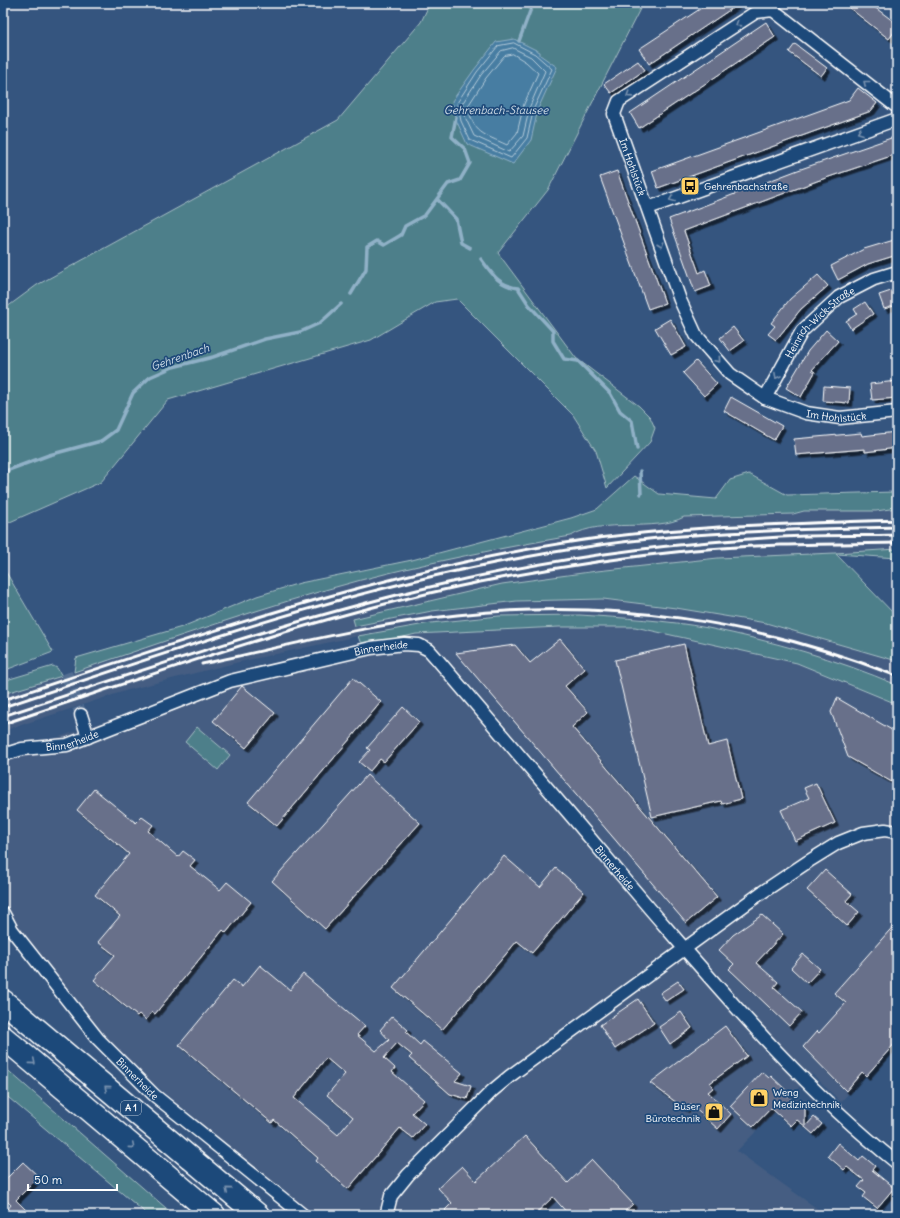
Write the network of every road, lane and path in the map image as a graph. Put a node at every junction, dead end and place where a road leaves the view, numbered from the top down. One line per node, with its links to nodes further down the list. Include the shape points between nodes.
1 (897, 107): 3 (street, Im Hohlstück, one-way to 3, via 773,10 756,12 619,101 614,114)
2 (897, 119): 3 (street, one-way to 3)
3 (648, 208): 5 (street, Im Hohlstück, one-way to 5, via 680,300 696,335 730,374)
4 (897, 272): 5 (street, Heinrich-Wick-Straße, one-way to 5, via 874,279 839,297 802,331)
5 (764, 398): 6 (street, Im Hohlstück, via 806,414 840,418)
6 (897, 412)
7 (81, 715): 8 (street)
8 (88, 737): 9 (street, Binnerheide, via 67,745 22,749); 12 (street, Binnerheide, via 230,681 371,648 419,645 429,650 437,659)
9 (3, 755)
10 (897, 832): 12 (street, via 885,830 863,833 838,843 760,893)
11 (3, 913): 19 (street, Binnerheide, via 12,930 98,1039 154,1095)
12 (685, 948): 15 (street, Binnerheide, via 775,1050 862,1135); 16 (street, via 492,1091 408,1175 391,1196)
13 (3, 1001): 18 (highway, A 1, one-way to 13)
14 (3, 1037): 17 (highway, one-way to 17)
15 (897, 1163)
16 (387, 1212)
17 (214, 1215)
18 (258, 1215)
19 (303, 1215)

